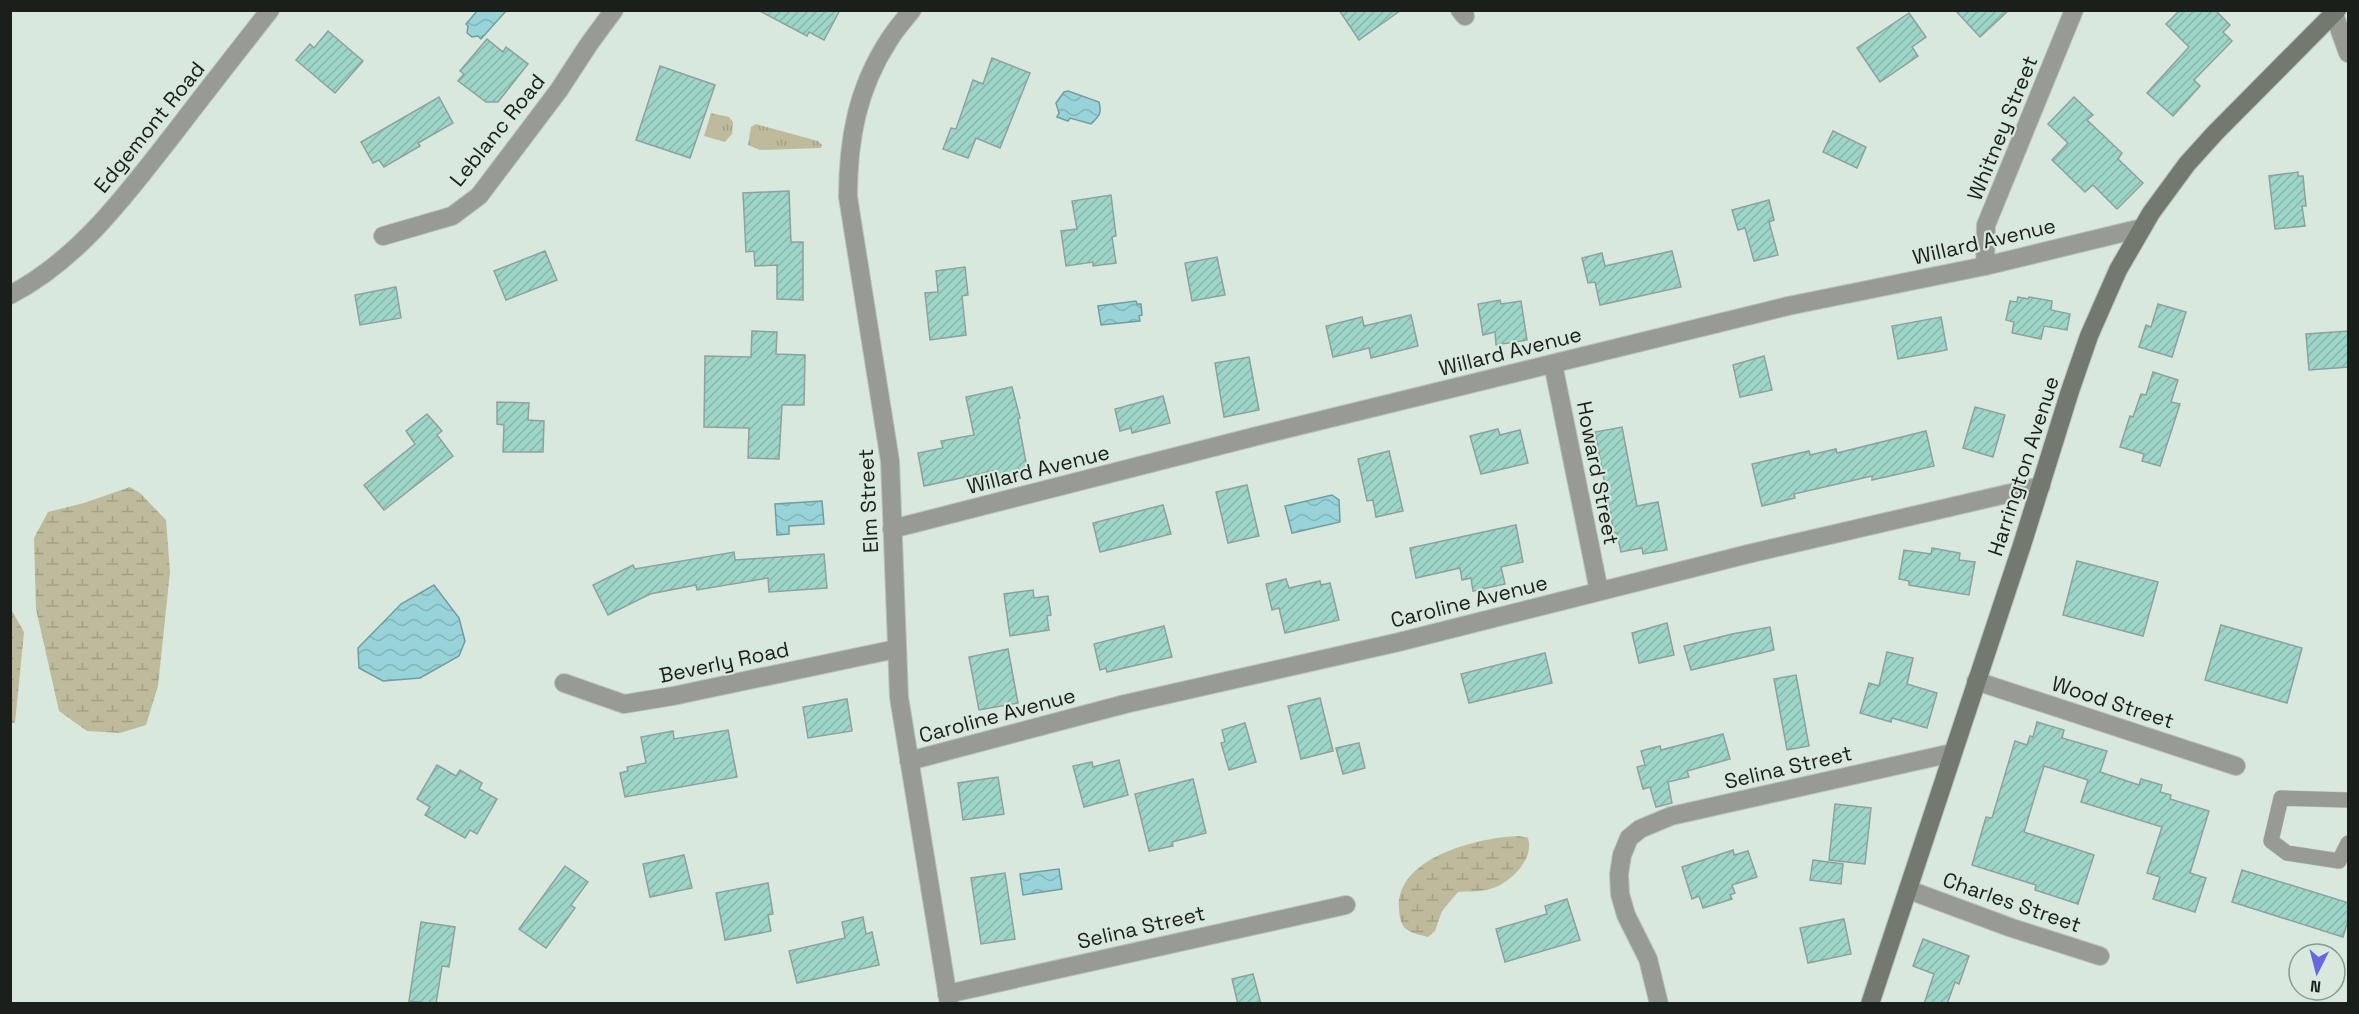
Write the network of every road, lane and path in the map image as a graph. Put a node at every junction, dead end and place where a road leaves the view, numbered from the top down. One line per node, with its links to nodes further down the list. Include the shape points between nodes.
1 (270, 10): 10 (street, Edgemont Road, via 94,231 57,265)
2 (614, 10): 8 (street, Leblanc Road, via 479,196 452,216)
3 (912, 10): 13 (street, Elm Street, via 889,40 872,72 860,102 848,160 848,197 890,461)
4 (2074, 10): 9 (street, Whitney Street, via 1986,225)
5 (2336, 12): 6 (street); 7 (main road, Harrington Avenue, via 2208,141)
6 (2349, 53)
7 (2142, 228): 9 (street, Willard Avenue); 12 (main road, Harrington Avenue, via 2118,270 2089,336)
8 (383, 236)
9 (1985, 266): 11 (street, Willard Avenue, via 1788,306)
10 (10, 295)
11 (1553, 364): 13 (street, Willard Avenue); 14 (street, Howard Street)
12 (2041, 486): 14 (street, Caroline Avenue); 16 (main road, Harrington Avenue)
13 (892, 529): 15 (street, Elm Street)
14 (1599, 591): 19 (street, Caroline Avenue, via 1399,642 1125,704)
15 (896, 649): 17 (street, Beverly Road, via 624,704); 19 (street, Elm Street)
16 (1976, 681): 18 (main road, Harrington Avenue); 20 (street, Wood Street)
17 (564, 683)
18 (1952, 753): 23 (main road, Harrington Avenue); 27 (street, Selina Street, via 1671,816 1629,838 1622,855 1620,894 1648,959)
19 (909, 761): 26 (street, Elm Street)
20 (2236, 766)
21 (2349, 800): 22 (lane, via 2282,798 2271,842 2287,852 2339,861)
22 (2349, 843)
23 (1909, 890): 25 (street, Charles Street); 28 (main road, Harrington Avenue)
24 (1346, 905): 26 (street, Selina Street)
25 (2100, 956)
26 (948, 999)
27 (1659, 1004)
28 (1870, 1004)

